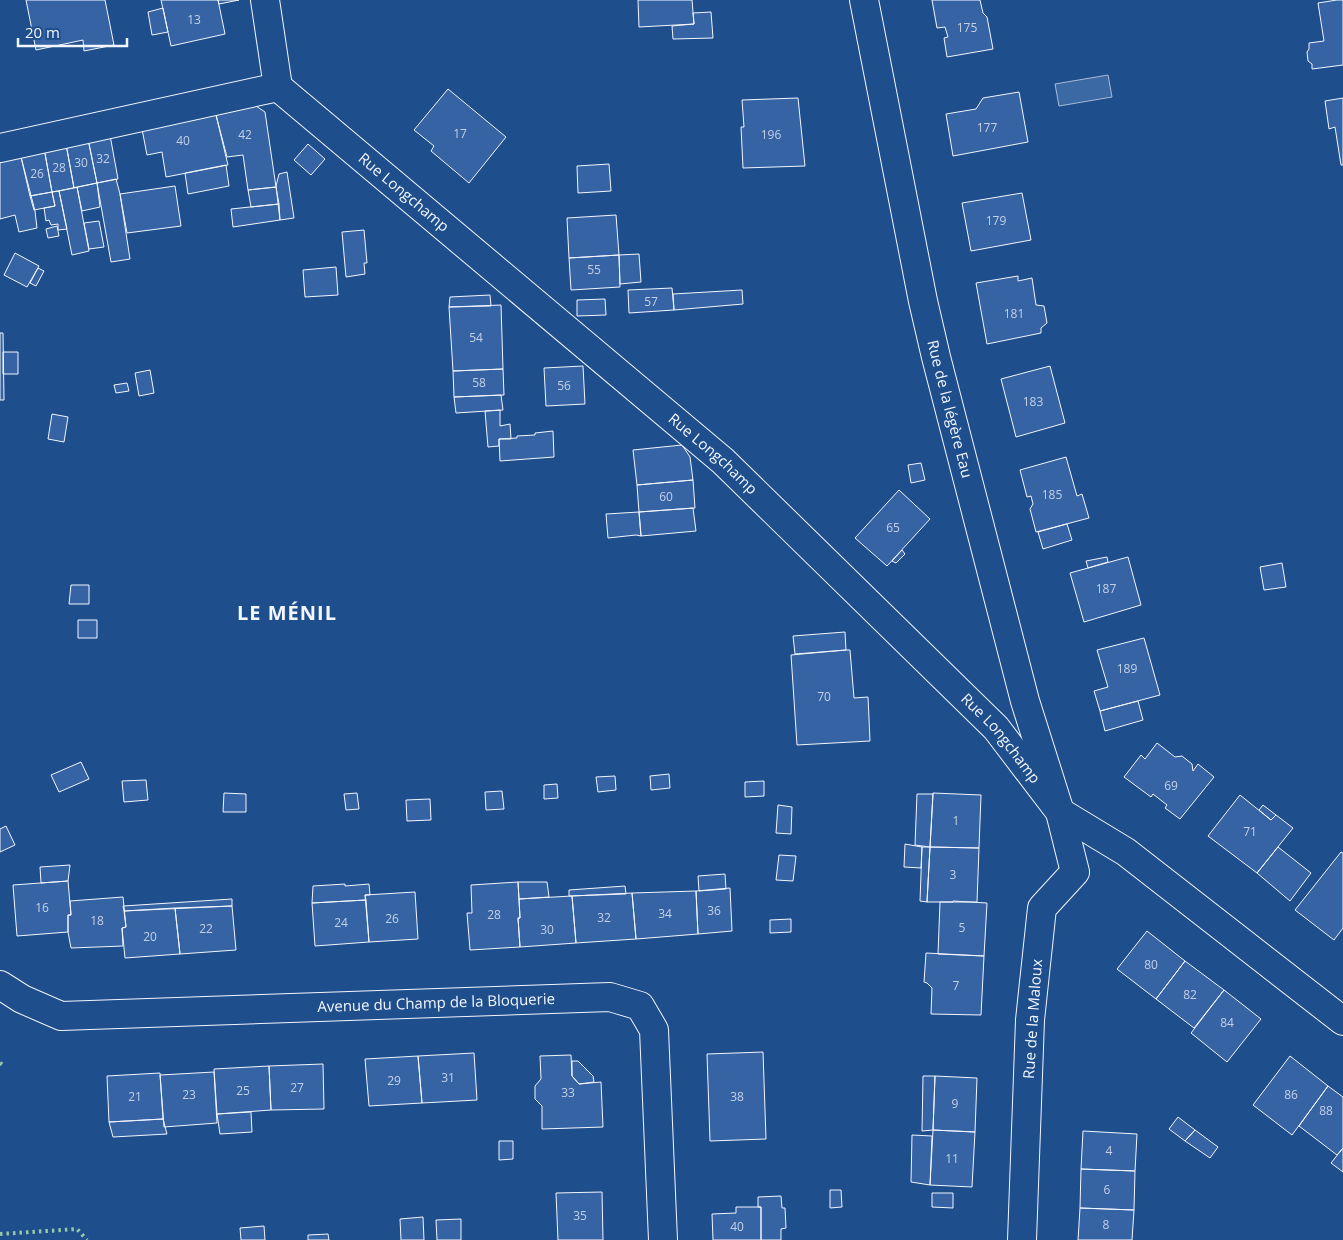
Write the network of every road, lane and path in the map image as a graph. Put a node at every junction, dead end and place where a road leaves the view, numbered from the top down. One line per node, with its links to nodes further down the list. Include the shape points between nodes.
1 (265, 0): 3 (street)
2 (864, 0): 5 (street, Rue de la légère Eau, via 934,348 1025,702)
3 (278, 87): 4 (street); 5 (street, Rue Longchamp, via 724,460 996,728)
4 (0, 148)
5 (1060, 812): 7 (street, Rue Longchamp, via 1126,852); 9 (street, Rue de la Maloux, via 1075,872 1042,908 1030,1020)
6 (0, 986): 8 (street, Avenue du Champ de la Bloquerie, via 61,1016 610,998 640,1006 654,1030)
7 (1343, 1021)
8 (663, 1240)
9 (1022, 1240)

